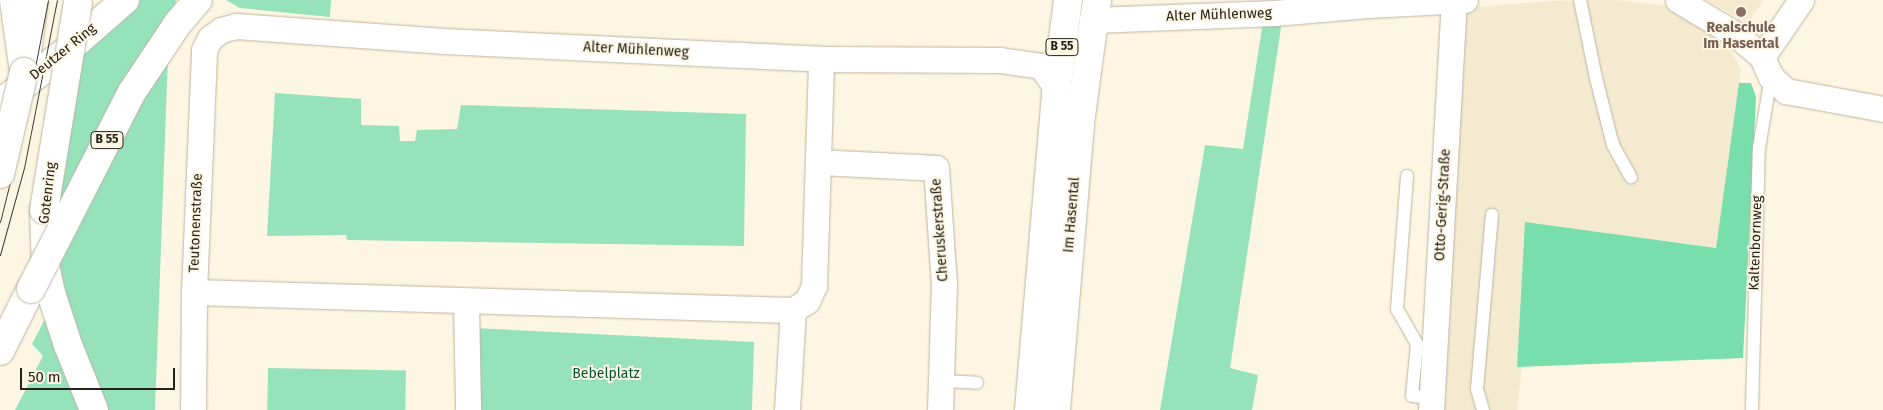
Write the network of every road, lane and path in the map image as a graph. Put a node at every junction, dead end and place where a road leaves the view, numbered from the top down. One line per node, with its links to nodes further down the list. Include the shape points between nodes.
1 (14, 0): 17 (main road, Deutzer Ring)
2 (34, 0): 17 (main road)
3 (78, 0): 33 (main road, Gotenring, bridge, via 44,210 46,270 68,345)
4 (126, 0): 19 (main road, Deutzer Ring)
5 (198, 0): 29 (main road, B 55, bridge, via 178,23 132,92)
6 (1061, 0): 18 (main road, B 55)
7 (1068, 0): 18 (main road, B 55)
8 (1454, 0): 9 (street, Alter Mühlenweg); 13 (street, Alter Mühlenweg, via 1275,13); 32 (street, Otto-Gerig-Straße)
9 (1465, 0)
10 (1580, 0): 24 (lane, via 1614,145)
11 (1678, 0): 16 (street, via 1735,34)
12 (1796, 2): 16 (street)
13 (1095, 10): 39 (main road, Im Hasental / B 55, via 1081,108)
14 (210, 38): 15 (street, Alter Mühlenweg, via 221,30 236,26 444,41); 26 (street, Teutonenstraße, via 204,50)
15 (821, 59): 18 (street, Alter Mühlenweg, via 1000,60 1041,66); 21 (street)
16 (1766, 67): 20 (street, via 1786,91); 41 (lane, Kaltenbornweg, via 1759,148)
17 (24, 72): 22 (main road, bridge)
18 (1055, 90): 38 (main road, Im Hasental / B 55)
19 (0, 104)
20 (1883, 109)
21 (818, 162): 28 (street, via 814,286 807,301); 30 (street, Cheruskerstraße, via 936,168 944,284)
22 (0, 174)
23 (1407, 176): 32 (lane, via 1397,309 1417,344 1412,396)
24 (1631, 177)
25 (1492, 215): 40 (lane, via 1477,389)
26 (194, 292): 27 (street); 34 (street, Teutonenstraße)
27 (466, 301): 28 (street); 35 (street)
28 (793, 310): 36 (street)
29 (0, 351)
30 (943, 381): 31 (lane); 37 (street, Cheruskerstraße)
31 (977, 383)
32 (1432, 404)
33 (94, 410)
34 (193, 410)
35 (468, 410)
36 (787, 410)
37 (940, 410)
38 (1029, 410)
39 (1056, 410)
40 (1483, 410)
41 (1752, 410)

